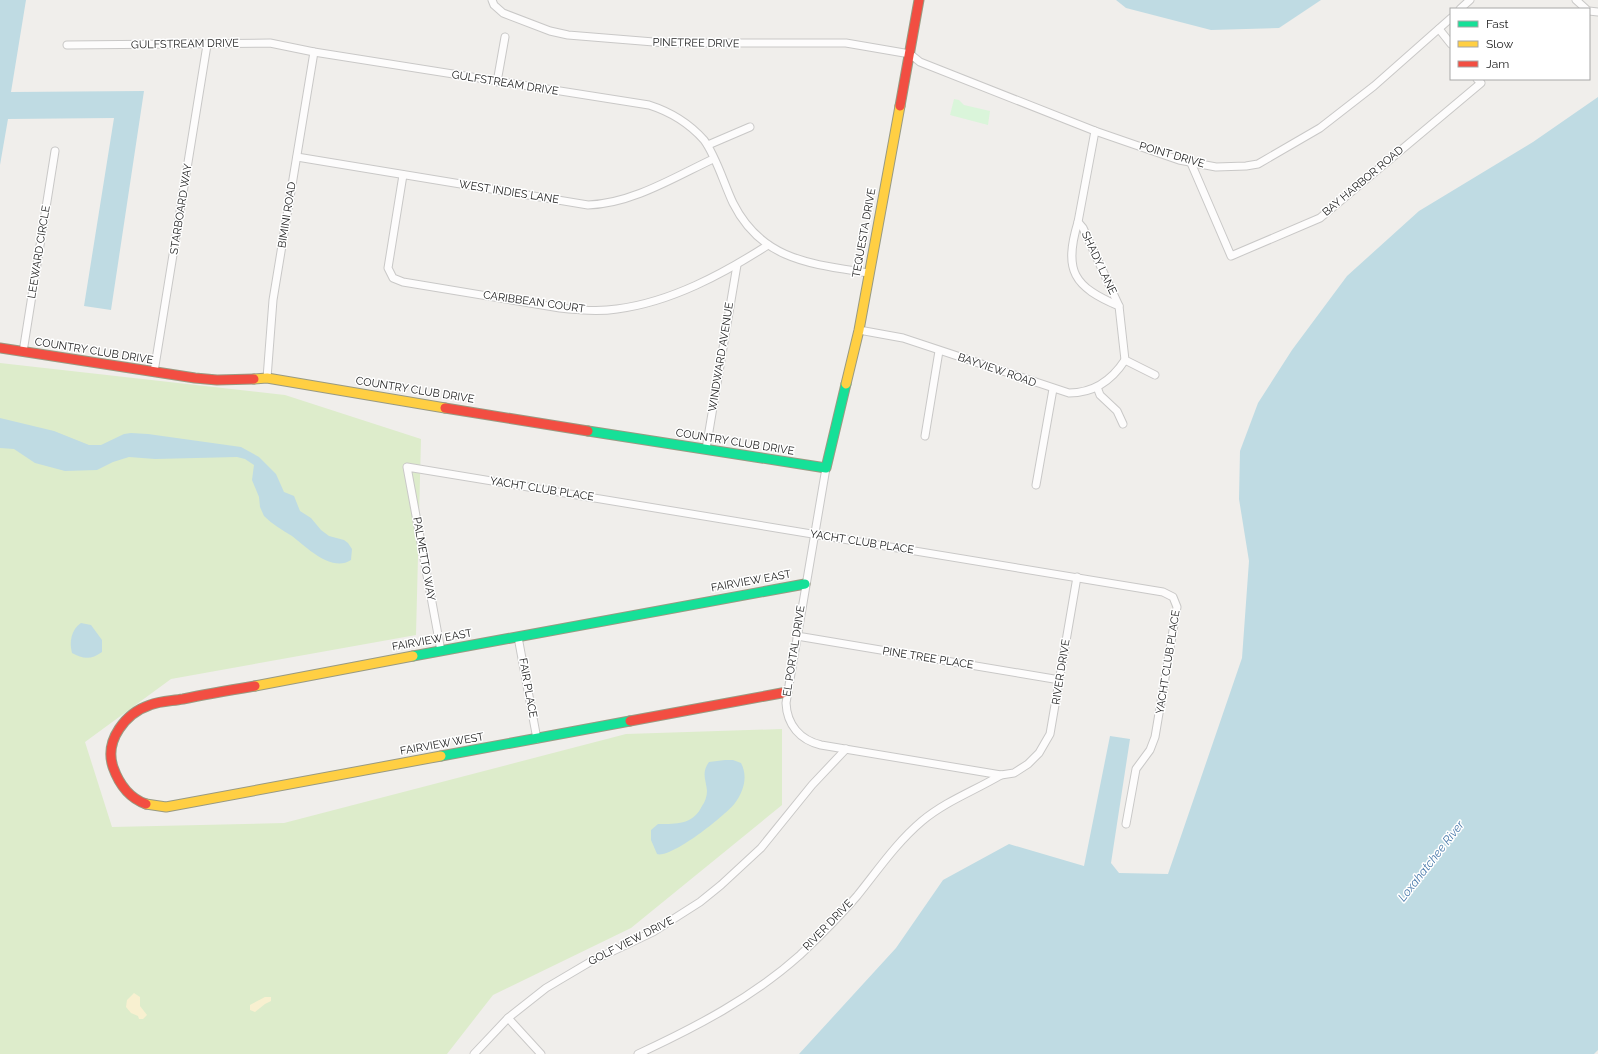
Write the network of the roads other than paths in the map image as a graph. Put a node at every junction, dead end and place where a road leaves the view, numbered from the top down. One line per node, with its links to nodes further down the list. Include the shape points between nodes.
1 (492, 0): 14 (street, PINETREE DRIVE, via 503,13 568,35 666,43 846,43)
2 (919, 0): 14 (street, TEQUESTA DRIVE)
3 (1470, 0): 5 (street)
4 (1576, 0): 6 (street)
5 (1461, 8)
6 (1585, 8)
7 (1450, 19): 8 (street, POINT DRIVE)
8 (1439, 29): 10 (street); 23 (street, POINT DRIVE, via 1326,124 1258,164 1228,168)
9 (505, 36): 16 (street)
10 (1450, 43)
11 (67, 45): 12 (street, GULFSTREAM DRIVE)
12 (207, 45): 13 (street, GULFSTREAM DRIVE, via 270,43); 35 (street, STARBOARD WAY)
13 (314, 52): 16 (street, GULFSTREAM DRIVE); 21 (street, BIMINI ROAD)
14 (910, 54): 18 (street, POINT DRIVE, via 920,62); 28 (street, TEQUESTA DRIVE)
15 (1478, 80): 23 (street, BAY HARBOR ROAD, via 1481,83 1320,218 1231,256)
16 (497, 82): 19 (street, GULFSTREAM DRIVE, via 655,107 684,122)
17 (750, 127): 19 (street)
18 (1095, 131): 23 (street, POINT DRIVE); 25 (street, SHADY LANE)
19 (708, 145): 22 (street, GULFSTREAM DRIVE)
20 (55, 151): 33 (street, LEEWARD CIRCLE)
21 (297, 157): 24 (street, WEST INDIES LANE); 37 (street, BIMINI ROAD, via 273,300)
22 (713, 160): 24 (street, WEST INDIES LANE, via 627,199 601,205); 26 (street, GULFSTREAM DRIVE, via 740,215)
23 (1191, 163)
24 (402, 175): 27 (street, CARIBBEAN COURT, via 388,268 393,278 403,282 560,308 602,310 651,302 672,295)
25 (1078, 222): 29 (street, SHADY LANE); 29 (street, SHADY LANE, via 1071,243 1074,275 1084,287 1097,296)
26 (768, 245): 27 (street, CARIBBEAN COURT); 28 (street, GULFSTREAM DRIVE, via 807,263)
27 (736, 265): 42 (street, WINDWARD AVENUE)
28 (869, 273): 30 (street, TEQUESTA DRIVE)
29 (1119, 306): 34 (street, SHADY LANE)
30 (859, 330): 32 (street, BAYVIEW ROAD, via 903,338); 44 (street, TEQUESTA DRIVE)
31 (0, 348): 33 (street, COUNTRY CLUB DRIVE)
32 (940, 351): 39 (street, BAYVIEW ROAD); 41 (street)
33 (23, 352): 35 (street, COUNTRY CLUB DRIVE)
34 (1125, 360): 36 (street); 38 (street, BAYVIEW ROAD, via 1119,369)
35 (154, 372): 37 (street, COUNTRY CLUB DRIVE, via 217,380)
36 (1155, 375)
37 (267, 378): 42 (street, COUNTRY CLUB DRIVE)
38 (1097, 387): 39 (street, BAYVIEW ROAD, via 1075,393); 40 (street, via 1100,395 1117,411)
39 (1052, 389): 45 (street)
40 (1124, 424)
41 (925, 436)
42 (706, 449): 44 (street, COUNTRY CLUB DRIVE)
43 (407, 467): 46 (street, YACHT CLUB PLACE); 51 (street, PALMETTO WAY)
44 (826, 468): 46 (street, EL PORTAL DRIVE)
45 (1036, 485)
46 (814, 534): 47 (street, YACHT CLUB PLACE); 48 (street, EL PORTAL DRIVE)
47 (1077, 577): 52 (street, RIVER DRIVE); 59 (street, YACHT CLUB PLACE, via 1163,592 1176,602 1177,607 1155,737 1150,750 1136,769)
48 (805, 584): 49 (street, EL PORTAL DRIVE); 50 (street, FAIRVIEW EAST)
49 (797, 636): 52 (street, PINE TREE PLACE); 53 (street, EL PORTAL DRIVE)
50 (518, 637): 51 (street, FAIRVIEW EAST); 54 (street, FAIR PLACE)
51 (441, 651): 57 (street, FAIRVIEW EAST, via 144,706 129,716 118,730 112,744)
52 (1060, 680): 56 (street, RIVER DRIVE, via 1050,734)
53 (787, 692): 54 (street, FAIRVIEW WEST); 55 (street, EL PORTAL DRIVE, via 788,719 801,736 815,744)
54 (537, 739): 57 (street, FAIRVIEW WEST, via 166,807 148,805 132,797)
55 (846, 749): 58 (street, EL PORTAL DRIVE); 60 (street, GOLF VIEW DRIVE, via 812,785 761,848 716,890 653,932 567,974)
56 (1032, 761): 58 (street, EL PORTAL DRIVE, via 1014,773)
57 (114, 774)
58 (1001, 775): 63 (street, RIVER DRIVE, via 953,799 923,820 893,849 821,935 772,978 695,1027)
59 (1126, 824)
60 (508, 1018): 61 (street, GOLF VIEW DRIVE); 62 (street)
61 (474, 1054)
62 (541, 1054)
63 (638, 1054)

